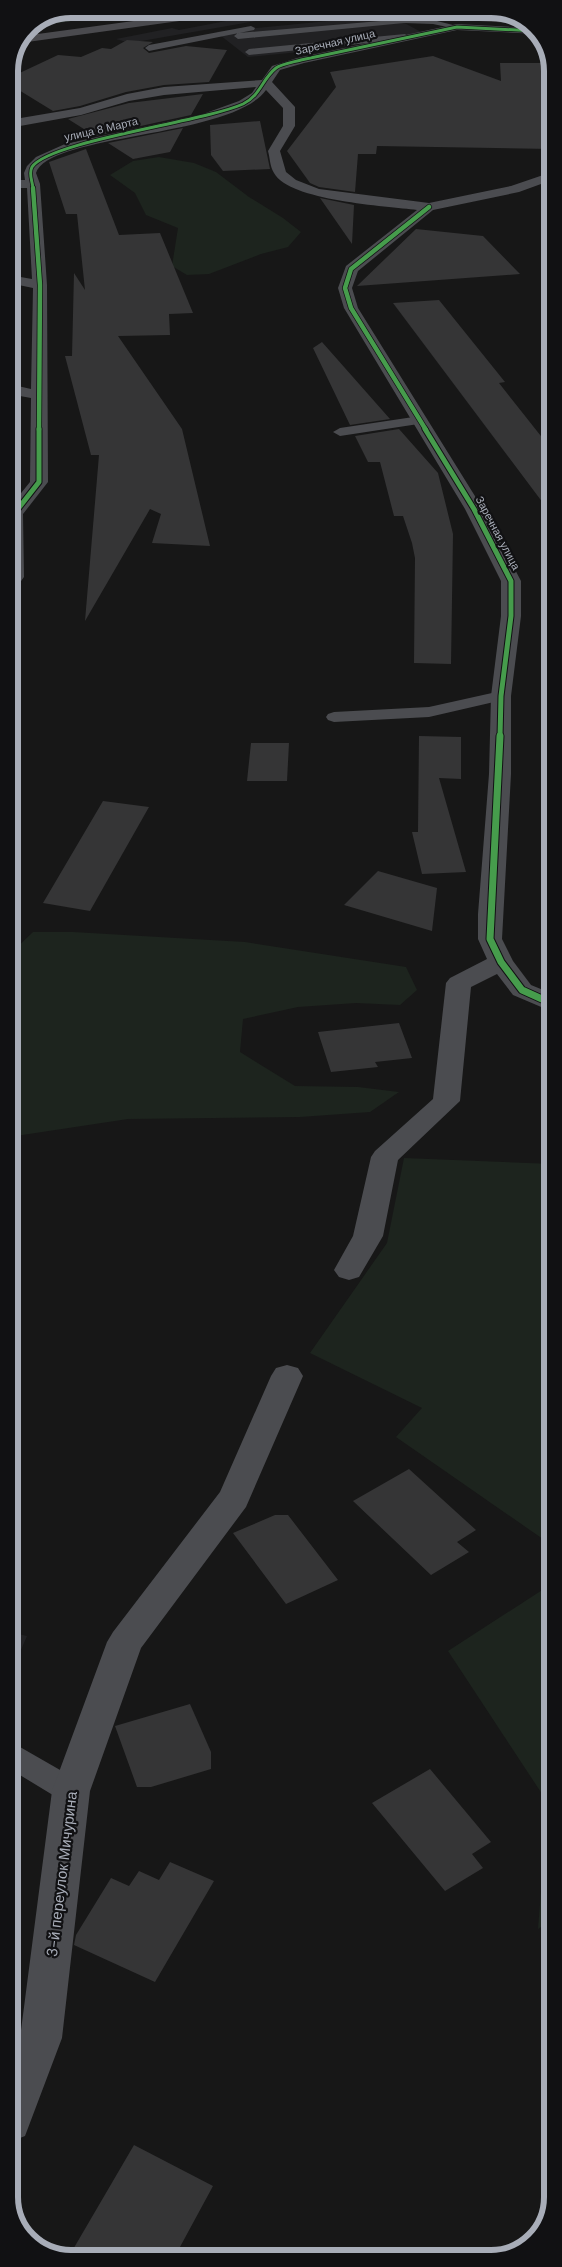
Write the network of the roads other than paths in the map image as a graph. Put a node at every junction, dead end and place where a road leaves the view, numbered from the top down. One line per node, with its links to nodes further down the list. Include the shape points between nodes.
1 (173, 18): 11 (street)
2 (291, 18): 4 (lane)
3 (472, 18): 5 (street)
4 (285, 19)
5 (509, 21)
6 (268, 23): 12 (lane)
7 (457, 27): 8 (street, Заречная улица); 9 (lane, via 404,21); 10 (street, Заречная улица)
8 (526, 30)
9 (238, 36)
10 (405, 37): 13 (lane); 14 (street, Заречная улица, via 276,68)
11 (28, 39)
12 (148, 48)
13 (249, 52)
14 (266, 83): 15 (street, via 164,91); 18 (street, улица 8 Марта, via 256,96 243,104 206,117 49,154 33,166 30,172); 19 (street, Заречная улица, via 289,107 288,126 274,151 280,173 291,183 316,193)
15 (18, 122)
16 (544, 179): 19 (street, Заречная улица, via 514,189)
17 (18, 184): 18 (street)
18 (33, 184): 21 (street, улица 8 Марта)
19 (428, 207): 24 (street, Заречная улица, via 351,269 345,288 351,308)
20 (18, 281): 21 (street)
21 (40, 285): 23 (street, улица 8 Марта)
22 (18, 391): 23 (street)
23 (38, 395): 26 (street, улица 8 Марта, via 39,482)
24 (420, 420): 25 (lane); 27 (street, Заречная улица, via 474,509 511,581 511,616)
25 (340, 432)
26 (18, 505)
27 (501, 696): 28 (lane, via 429,712); 29 (street, Заречная улица, via 500,774 490,914)
28 (334, 717)
29 (496, 950): 30 (street, via 522,990); 31 (street, via 459,983 446,1101 385,1157 368,1236)
30 (544, 1000)
31 (350, 1270)
32 (287, 1376): 34 (street, 3-й переулок Мичурина, via 234,1498 124,1642)
33 (18, 1760): 34 (lane)
34 (71, 1791): 35 (street, 3-й переулок Мичурина, via 41,2038)
35 (18, 2100)

